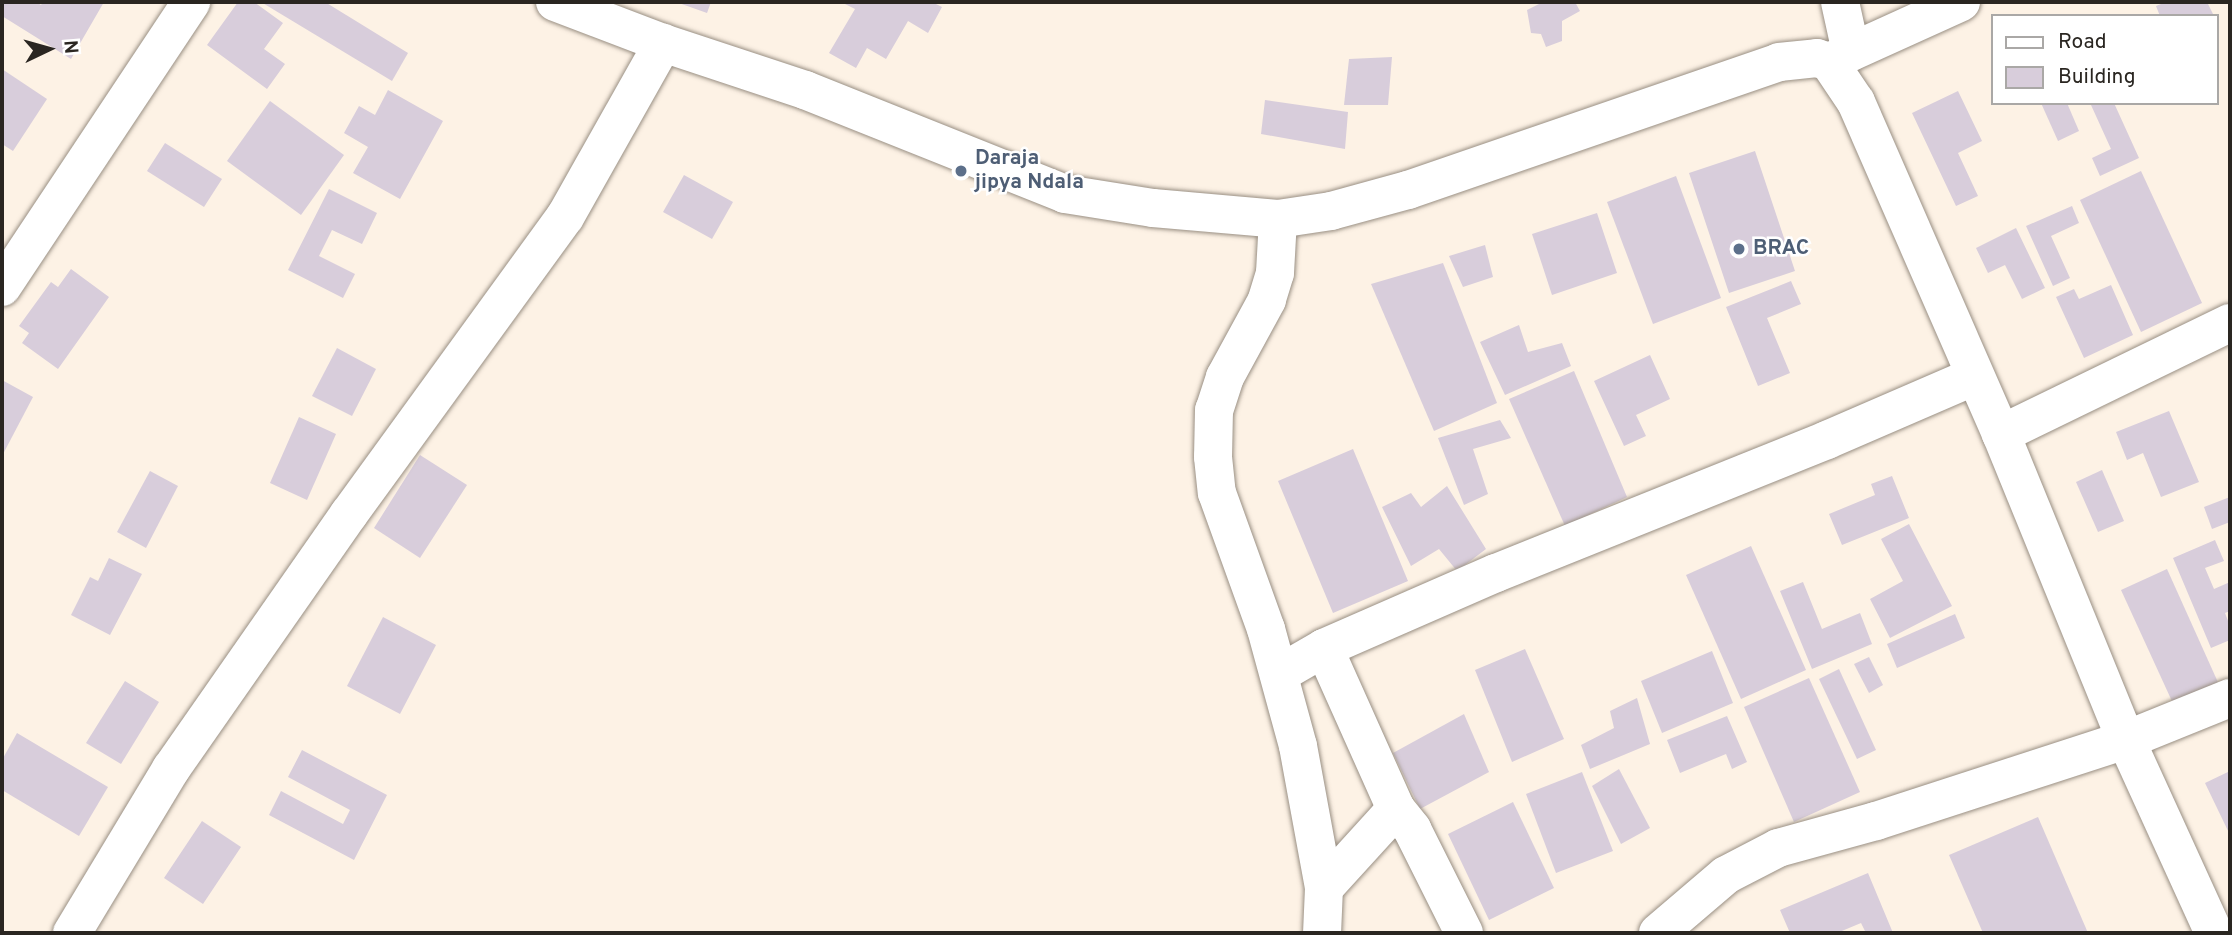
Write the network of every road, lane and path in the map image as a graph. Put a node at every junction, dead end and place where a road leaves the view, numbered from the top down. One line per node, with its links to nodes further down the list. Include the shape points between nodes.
1 (191, 2): 8 (street)
2 (555, 2): 5 (street)
3 (1840, 2): 6 (street)
4 (1961, 2): 6 (street)
5 (663, 43): 7 (street, via 805,90 1065,194 1153,208); 18 (street, via 565,218 349,514 171,769)
6 (1840, 57): 7 (street, via 1779,62 1408,190 1331,211); 10 (street)
7 (1278, 219): 13 (street, via 1275,273 1267,300 1225,377 1212,436 1217,493)
8 (2, 287)
9 (2230, 323): 11 (street)
10 (1975, 376): 11 (street); 12 (street)
11 (2001, 433): 15 (street)
12 (1324, 648): 13 (street); 16 (street)
13 (1279, 674): 17 (street, via 1298,746)
14 (2230, 698): 15 (street)
15 (2126, 740): 21 (street, via 1778,848 1726,875); 22 (street)
16 (1396, 809): 17 (street); 20 (street, via 1412,829)
17 (1324, 888): 19 (street)
18 (72, 933)
19 (1322, 933)
20 (1464, 933)
21 (1658, 933)
22 (2214, 933)

